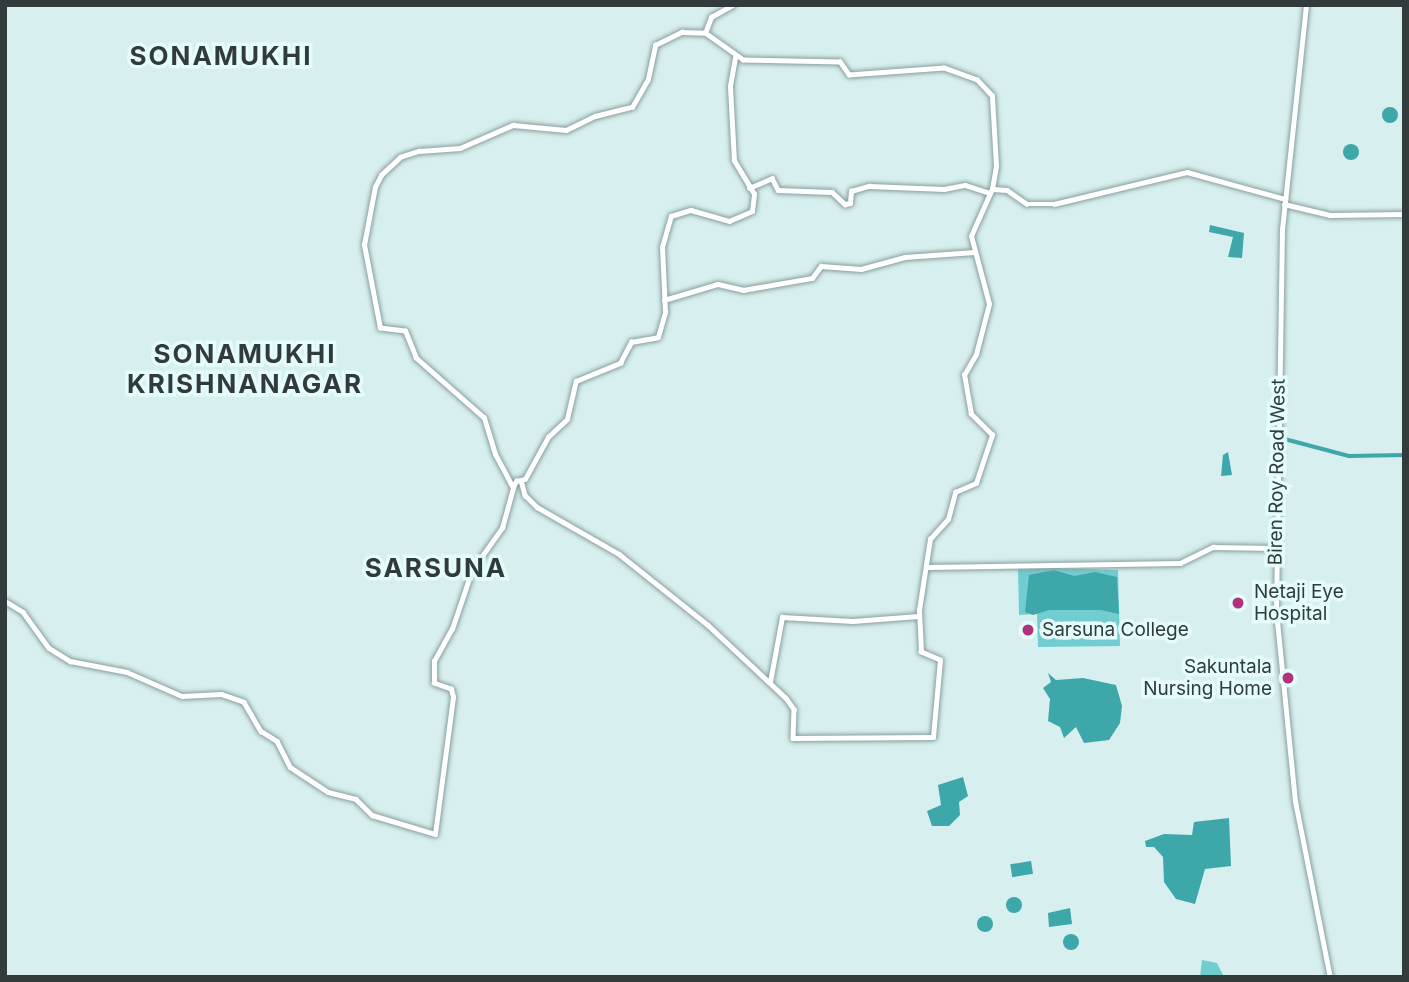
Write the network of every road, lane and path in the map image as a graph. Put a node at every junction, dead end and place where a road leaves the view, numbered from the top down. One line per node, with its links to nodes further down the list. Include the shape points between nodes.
1 (733, 5): 3 (street, via 711,17)
2 (1306, 5): 7 (main road, Biren Roy Road West)
3 (705, 33): 4 (street); 12 (street, via 682,32 655,46 648,79 632,107 595,116 566,130 513,125 460,148 419,151 400,158 379,179 364,245 380,328 405,331 416,358 484,418 495,454)
4 (735, 57): 5 (street, via 730,86 734,161); 6 (street, via 839,62 849,75 937,67 974,78 987,87 993,104 998,152)
5 (750, 188): 6 (street, via 772,178 778,190 832,192 845,204 850,203 851,191 869,186 944,189 965,185); 10 (street, via 754,206 741,219 720,220 686,210 671,216 662,247)
6 (991, 191): 7 (street, via 1007,190 1027,204 1054,204 1187,172); 9 (street, via 971,231)
7 (1285, 201): 8 (street, via 1330,215); 13 (main road, Biren Roy Road West)
8 (1404, 214)
9 (974, 252): 10 (street, via 898,258 862,269 821,266 812,278 743,290 718,284); 14 (street, via 989,304 964,379 971,414 990,430 992,438 976,483 955,492 948,519 931,537)
10 (664, 300): 11 (street, via 658,337 631,342 620,363 576,381 567,419 548,437)
11 (521, 480): 12 (street); 17 (street, via 525,495 537,507 619,554 708,625)
12 (513, 488): 15 (street, via 502,528 472,570 452,629 434,661 434,683 451,689 453,697 435,834 372,816 356,799 326,791 292,769 283,761 277,741 261,731 244,702 220,694 182,696 127,672 69,661 49,648 23,612)
13 (1275, 548): 14 (street, via 1213,547 1180,564); 18 (main road, Biren Roy Road West, via 1291,777)
14 (928, 567): 16 (street)
15 (5, 601)
16 (919, 616): 17 (street, via 852,621 782,617); 17 (street, via 921,651 940,660 933,737 793,738 793,705)
17 (770, 683)
18 (1331, 977)

